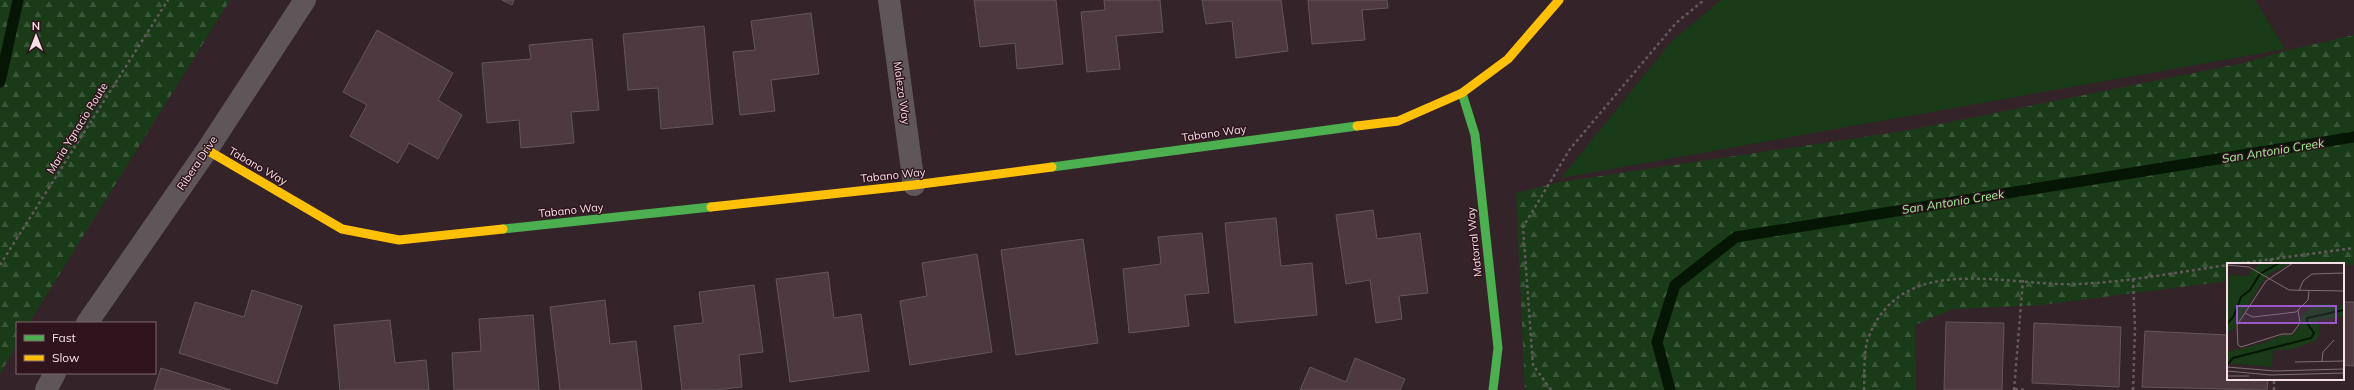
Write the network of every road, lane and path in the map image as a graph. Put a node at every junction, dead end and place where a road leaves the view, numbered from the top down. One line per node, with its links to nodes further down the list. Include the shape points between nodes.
1 (168, 0): 13 (path, Maria Ygnacio Route)
2 (304, 0): 7 (street, Ribera Drive)
3 (889, 0): 8 (street, Maleza Way)
4 (1559, 0): 6 (street, Tabano Way, via 1508,59)
5 (1704, 0): 21 (path, via 1676,22 1570,149 1523,227 1533,365)
6 (1462, 93): 8 (street, Tabano Way, via 1398,121); 20 (street, Matorral Way, via 1475,136 1497,340)
7 (207, 150): 8 (street, Tabano Way, via 342,229 399,240); 17 (street, Ribera Drive)
8 (914, 185)
9 (2354, 248): 10 (path)
10 (2270, 259): 11 (path); 12 (path)
11 (2242, 263)
12 (2272, 263)
13 (0, 265)
14 (2227, 265): 15 (path)
15 (2133, 279): 16 (path, via 2077,284); 25 (path)
16 (2023, 280): 22 (path, via 1945,279 1913,287 1885,306 1868,337); 23 (path)
17 (88, 322)
18 (55, 374): 19 (street)
19 (46, 390)
20 (1493, 390)
21 (1550, 390)
22 (1864, 390)
23 (2014, 390): 24 (path)
24 (2027, 390)
25 (2133, 390)

